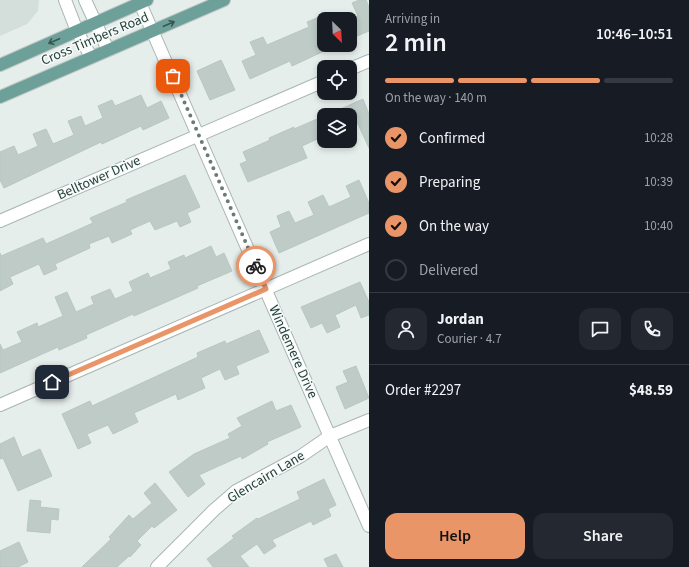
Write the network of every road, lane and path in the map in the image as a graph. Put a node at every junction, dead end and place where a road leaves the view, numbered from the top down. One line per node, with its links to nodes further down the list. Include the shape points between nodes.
1 (65, 0): 6 (street)
2 (85, 0): 5 (street)
3 (224, 0): 7 (main road, Cross Timbers Road, one-way to 3)
4 (144, 1): 5 (main road, Cross Timbers Road); 7 (street, Windemere Drive)
5 (96, 24): 6 (main road, Cross Timbers Road); 8 (street)
6 (78, 31): 9 (street); 11 (main road, Cross Timbers Road, one-way to 11)
7 (153, 31): 8 (main road, Cross Timbers Road); 15 (street, Windemere Drive)
8 (108, 50): 9 (main road, Cross Timbers Road)
9 (90, 57): 14 (main road, Cross Timbers Road)
10 (369, 61): 12 (street)
11 (0, 65)
12 (357, 66)
13 (317, 84): 15 (street, Belltower Drive)
14 (0, 97)
15 (198, 135): 16 (street, Belltower Drive); 18 (street, Windemere Drive)
16 (0, 222)
17 (369, 244): 18 (street)
18 (266, 289): 19 (street); 21 (street, Windemere Drive)
19 (0, 405)
20 (369, 420): 21 (street, Glencairn Lane)
21 (330, 436): 22 (street, Windemere Drive); 23 (street, Glencairn Lane, via 301,456 236,491)
22 (369, 526)
23 (157, 567)

